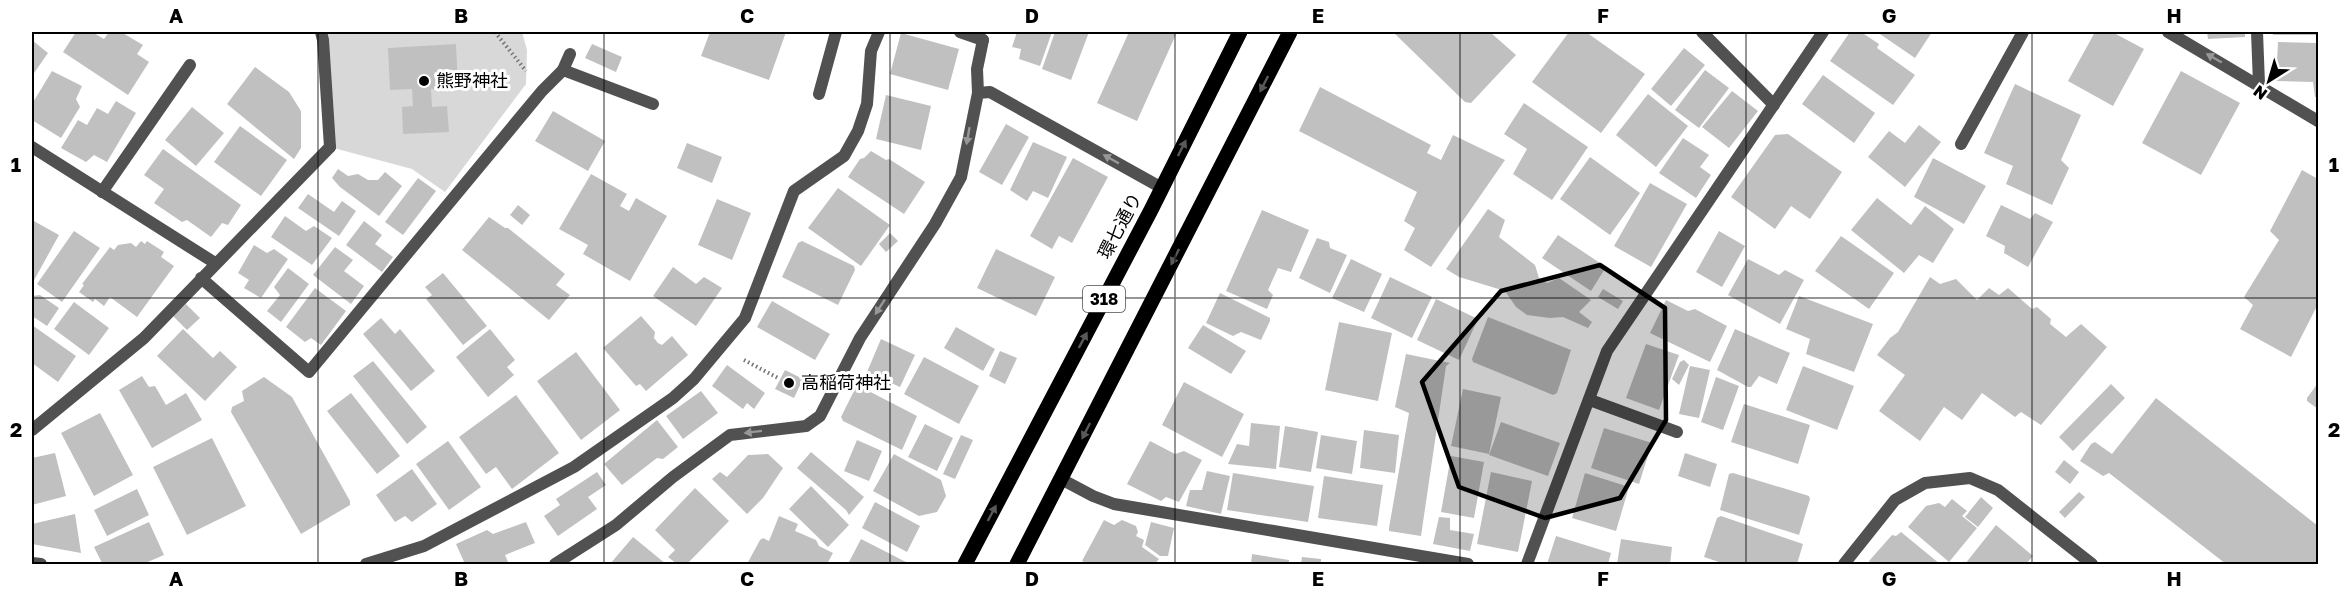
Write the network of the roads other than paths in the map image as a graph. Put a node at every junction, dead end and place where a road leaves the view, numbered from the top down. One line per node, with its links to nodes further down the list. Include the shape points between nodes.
1 (321, 32): 25 (street, via 330,147)
2 (836, 32): 17 (street)
3 (879, 32): 33 (street, via 871,51 867,104 858,131 844,156 794,191 745,318 694,379 574,467 424,546)
4 (960, 32): 16 (street, via 984,40 977,69)
5 (1240, 32): 23 (main road, 環七通り / 318, one-way to 5)
6 (1290, 32): 30 (main road, 318, one-way to 30)
7 (1702, 32): 19 (street)
8 (1823, 32): 19 (street)
9 (2023, 32): 21 (street)
10 (2168, 32): 15 (street, one-way to 10)
11 (2257, 32): 15 (street)
12 (570, 54): 14 (street)
13 (190, 65): 24 (street)
14 (563, 70): 18 (street); 26 (street, via 309,372)
15 (2259, 84): 20 (street)
16 (978, 93): 23 (street, one-way to 16, via 990,92); 34 (street, one-way to 34, via 961,177 860,338 820,416 806,426 730,435 616,525)
17 (819, 94)
18 (653, 104)
19 (1774, 105): 27 (street, via 1607,351)
20 (2319, 120)
21 (1960, 144)
22 (32, 147): 24 (street)
23 (1162, 188): 35 (main road, 環七通り / 318, one-way to 23)
24 (102, 192): 25 (street)
25 (215, 263): 26 (street)
26 (201, 278): 28 (street, via 144,338)
27 (1590, 400): 29 (street); 38 (street)
28 (32, 430)
29 (1677, 432)
30 (1061, 479): 36 (main road, 318); 37 (street, via 1114,504)
31 (32, 563): 32 (street)
32 (41, 564)
33 (366, 564)
34 (555, 564)
35 (964, 564)
36 (1017, 564)
37 (1468, 564)
38 (1527, 564)
39 (1844, 564): 40 (street, via 1895,500 1926,483 1970,478 1998,490)
40 (2092, 564)

